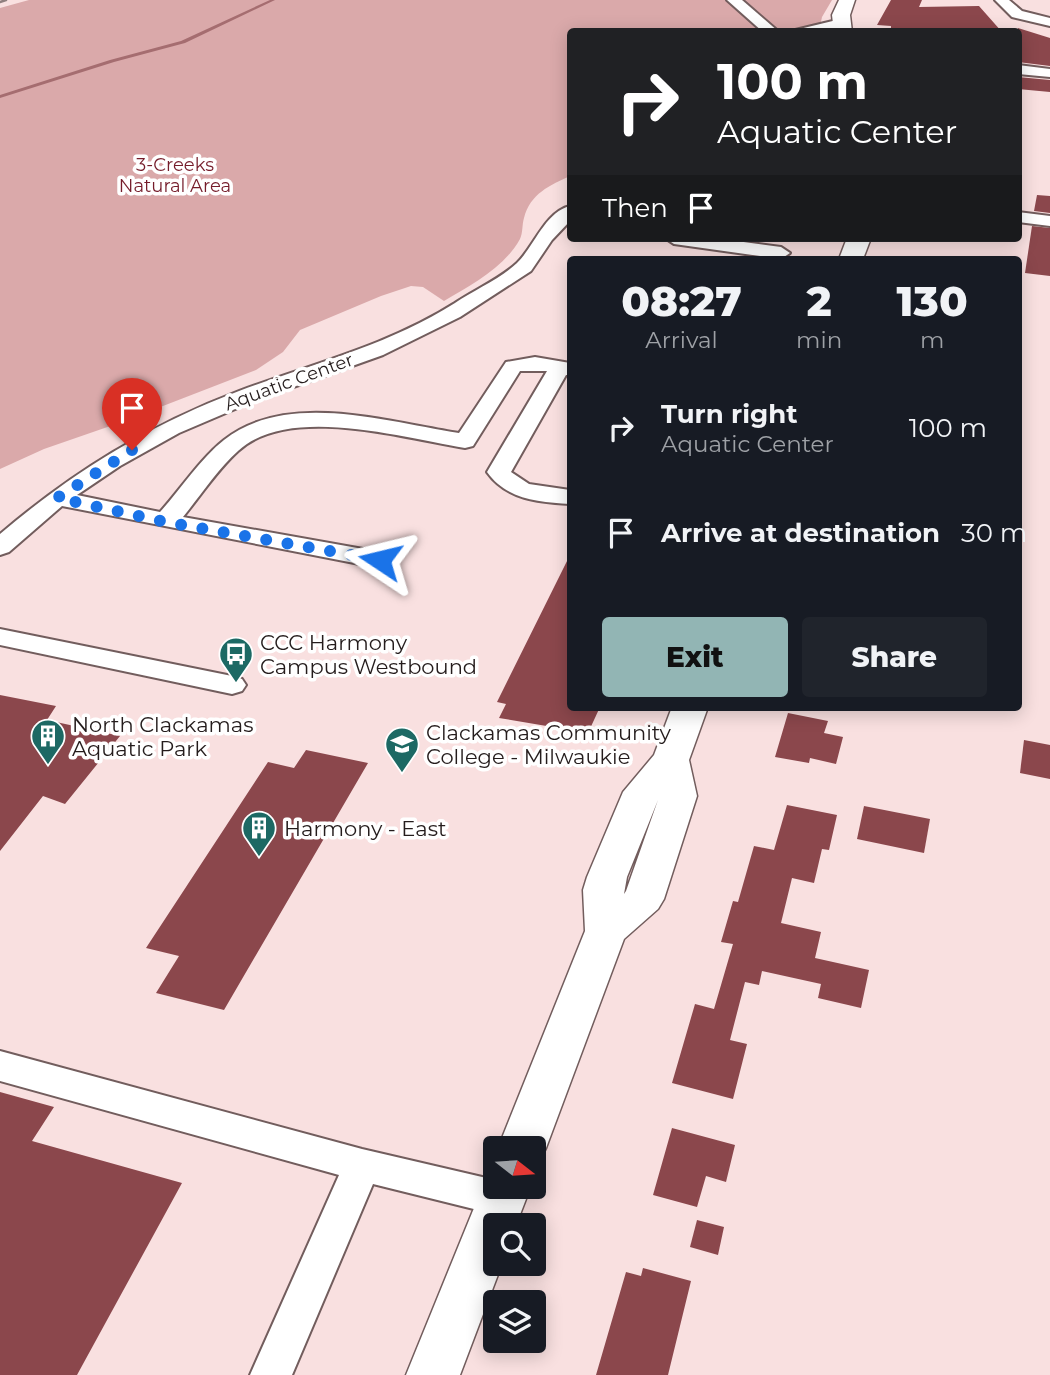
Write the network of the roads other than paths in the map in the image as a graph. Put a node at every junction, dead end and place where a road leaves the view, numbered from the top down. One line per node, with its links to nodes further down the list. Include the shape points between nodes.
1 (734, 0): 6 (street)
2 (847, 0): 5 (main road)
3 (1002, 0): 4 (street, via 1018,15)
4 (1050, 22)
5 (842, 27)
6 (767, 28)
7 (1022, 69): 8 (street)
8 (1050, 72)
9 (567, 214): 17 (street, Aquatic Center, via 524,267 453,313 376,351 246,396 171,428)
10 (1022, 218): 11 (street)
11 (1050, 221)
12 (685, 242): 14 (street)
13 (782, 250): 14 (street)
14 (714, 252)
15 (565, 368): 16 (street, via 499,472 514,488); 18 (street, via 535,363 513,366 465,441 321,418 298,419 253,433 230,446)
16 (567, 491)
17 (57, 498): 18 (street); 19 (street, Aquatic Center)
18 (166, 522): 20 (street)
19 (0, 547)
20 (380, 560)
21 (0, 637): 22 (street)
22 (232, 685)
23 (689, 711): 25 (main road, via 671,760 678,796 644,899 606,931)
24 (0, 1066): 26 (street)
25 (527, 1136)
26 (362, 1165): 27 (street); 29 (street)
27 (483, 1189)
28 (503, 1199): 30 (main road)
29 (271, 1375)
30 (433, 1375)

